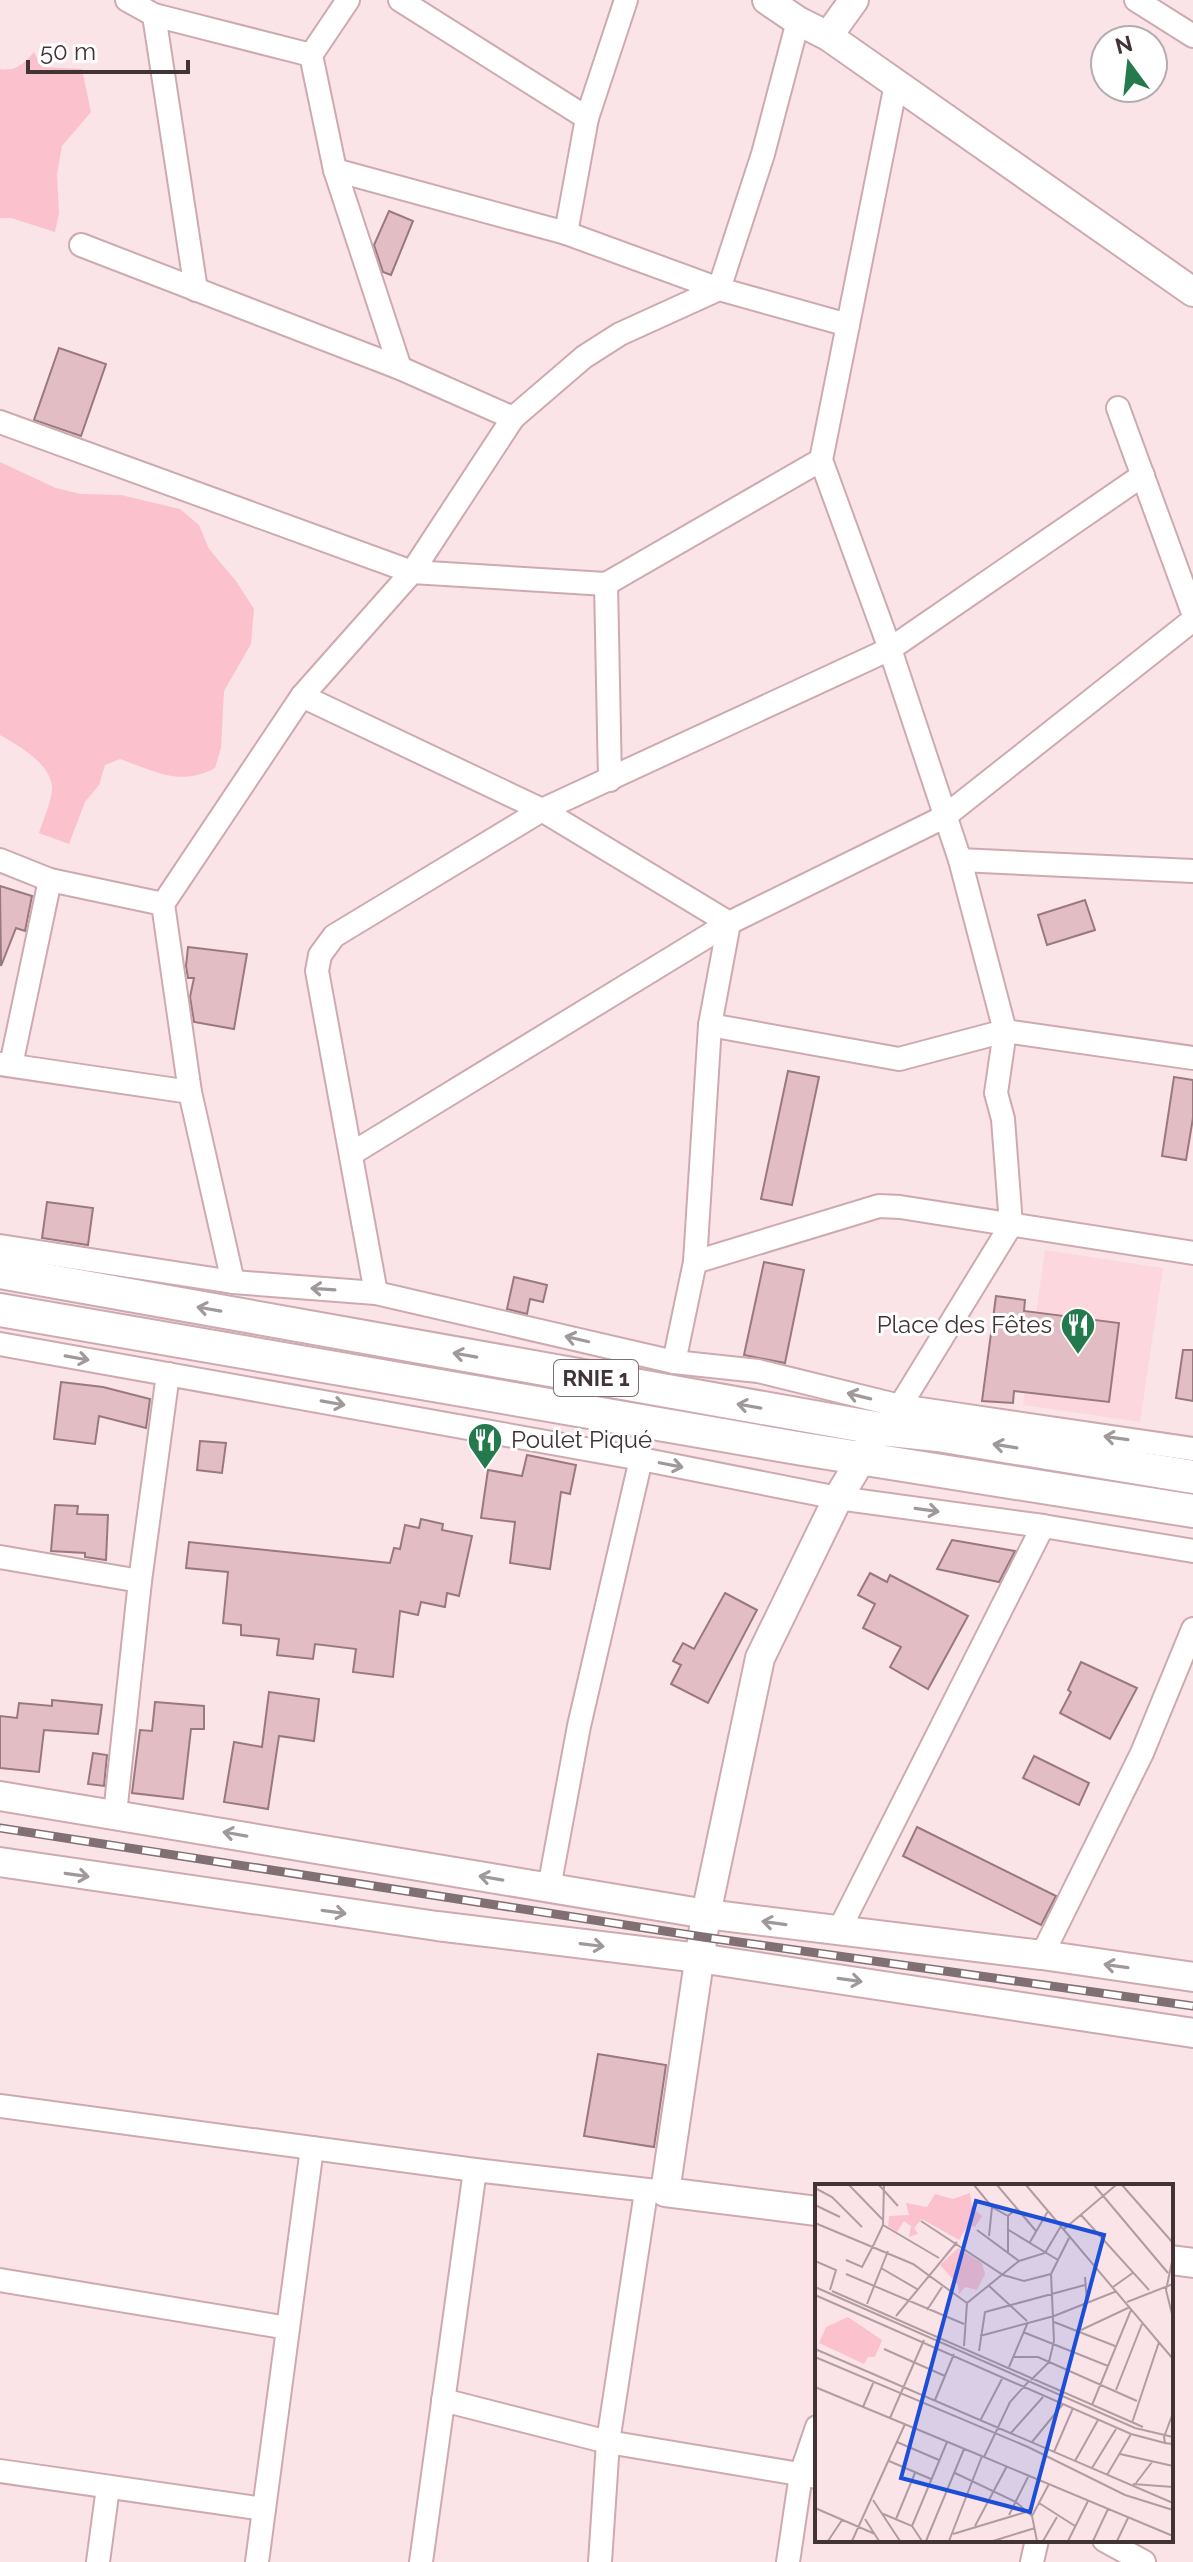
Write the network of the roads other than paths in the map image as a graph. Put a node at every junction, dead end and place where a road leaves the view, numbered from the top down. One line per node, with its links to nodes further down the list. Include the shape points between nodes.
1 (127, 0): 8 (street)
2 (348, 0): 12 (street)
3 (400, 0): 14 (street)
4 (626, 0): 14 (street)
5 (767, 0): 9 (main road)
6 (854, 0): 10 (main road)
7 (1136, 0): 11 (street)
8 (154, 15): 12 (street); 19 (street)
9 (798, 21): 10 (main road); 18 (street, via 763,154)
10 (828, 36): 13 (main road)
11 (1193, 36)
12 (311, 55): 15 (street)
13 (896, 84): 20 (main road); 21 (street)
14 (587, 118): 16 (street)
15 (335, 170): 16 (street); 22 (street)
16 (566, 233): 18 (street)
17 (81, 245): 19 (street)
18 (719, 289): 21 (street); 24 (street, via 608,341)
19 (196, 290): 22 (street)
20 (1193, 292)
21 (848, 325): 26 (street)
22 (400, 368): 24 (street)
23 (1118, 408): 27 (street)
24 (513, 418): 28 (street)
25 (0, 422): 28 (street)
26 (821, 460): 29 (street); 32 (street)
27 (1143, 475): 30 (street); 32 (street)
28 (412, 572): 29 (street); 33 (street)
29 (606, 584): 34 (street)
30 (1193, 613)
31 (1193, 620): 36 (street)
32 (890, 649): 34 (street); 36 (street)
33 (302, 696): 35 (street); 41 (street)
34 (610, 780): 35 (street)
35 (542, 810): 42 (street); 48 (street, via 334,936 320,955 317,971)
36 (944, 817): 38 (street); 42 (street)
37 (0, 860): 40 (street)
38 (960, 860): 39 (street); 44 (street)
39 (1193, 871)
40 (50, 880): 41 (street); 46 (street)
41 (163, 904): 47 (street)
42 (729, 923): 43 (street); 48 (street)
43 (710, 1025): 44 (street, via 899,1059); 52 (street)
44 (1005, 1031): 45 (street); 49 (street, via 996,1093 1003,1119)
45 (1193, 1058)
46 (5, 1065): 47 (street)
47 (190, 1092): 54 (street)
48 (351, 1154): 55 (street)
49 (1011, 1225): 51 (street); 52 (street, via 879,1206); 60 (street)
50 (0, 1246): 54 (street)
51 (1193, 1253)
52 (695, 1262): 58 (street)
53 (0, 1272): 60 (highway, RNIE 1, one-way to 53)
54 (233, 1282): 55 (street, one-way to 54)
55 (376, 1293): 58 (street, one-way to 55)
56 (0, 1310): 62 (highway, RNIE 1)
57 (0, 1344): 59 (street, one-way to 59)
58 (674, 1362): 60 (street, one-way to 58, via 758,1371)
59 (168, 1374): 63 (street, one-way to 63); 70 (street)
60 (890, 1418): 61 (street, one-way to 60); 62 (main road); 64 (highway, RNIE 1, one-way to 60, via 938,1435)
61 (1193, 1449)
62 (860, 1458): 65 (main road); 66 (highway, RNIE 1)
63 (641, 1459): 65 (street, one-way to 65); 75 (street, via 579,1726)
64 (1193, 1477)
65 (838, 1498): 67 (street, one-way to 67); 76 (main road, via 760,1658)
66 (1193, 1511)
67 (1043, 1526): 68 (street); 77 (street)
68 (1193, 1551)
69 (0, 1557): 70 (street)
70 (140, 1581): 73 (street)
71 (1193, 1629): 78 (street, via 1142,1753)
72 (0, 1796): 73 (main road)
73 (115, 1814): 75 (main road, one-way to 73)
74 (0, 1862): 79 (main road, one-way to 79)
75 (549, 1888): 76 (main road)
76 (706, 1914): 77 (main road, one-way to 76); 79 (main road)
77 (838, 1932): 78 (main road)
78 (1042, 1955): 80 (main road, one-way to 78)
79 (699, 1958): 81 (main road, one-way to 81); 85 (main road)
80 (1193, 1977)
81 (1193, 2033)
82 (0, 2106): 83 (street)
83 (312, 2148): 84 (street); 90 (street)
84 (475, 2170): 85 (street); 91 (street)
85 (655, 2192): 86 (main road); 93 (street)
86 (815, 2211)
87 (1173, 2260): 88 (main road)
88 (1193, 2263)
89 (0, 2280): 90 (street)
90 (288, 2328): 97 (street)
91 (443, 2400): 93 (street); 102 (street)
92 (815, 2439): 95 (street)
93 (608, 2442): 95 (street); 103 (street)
94 (0, 2471): 96 (street)
95 (809, 2476): 104 (street)
96 (108, 2487): 97 (street); 100 (street)
97 (264, 2509): 101 (street)
98 (1037, 2542): 105 (street)
99 (1108, 2542): 106 (street)
100 (98, 2562)
101 (257, 2562)
102 (421, 2562)
103 (600, 2562)
104 (788, 2562)
105 (1032, 2562)
106 (1144, 2562)

